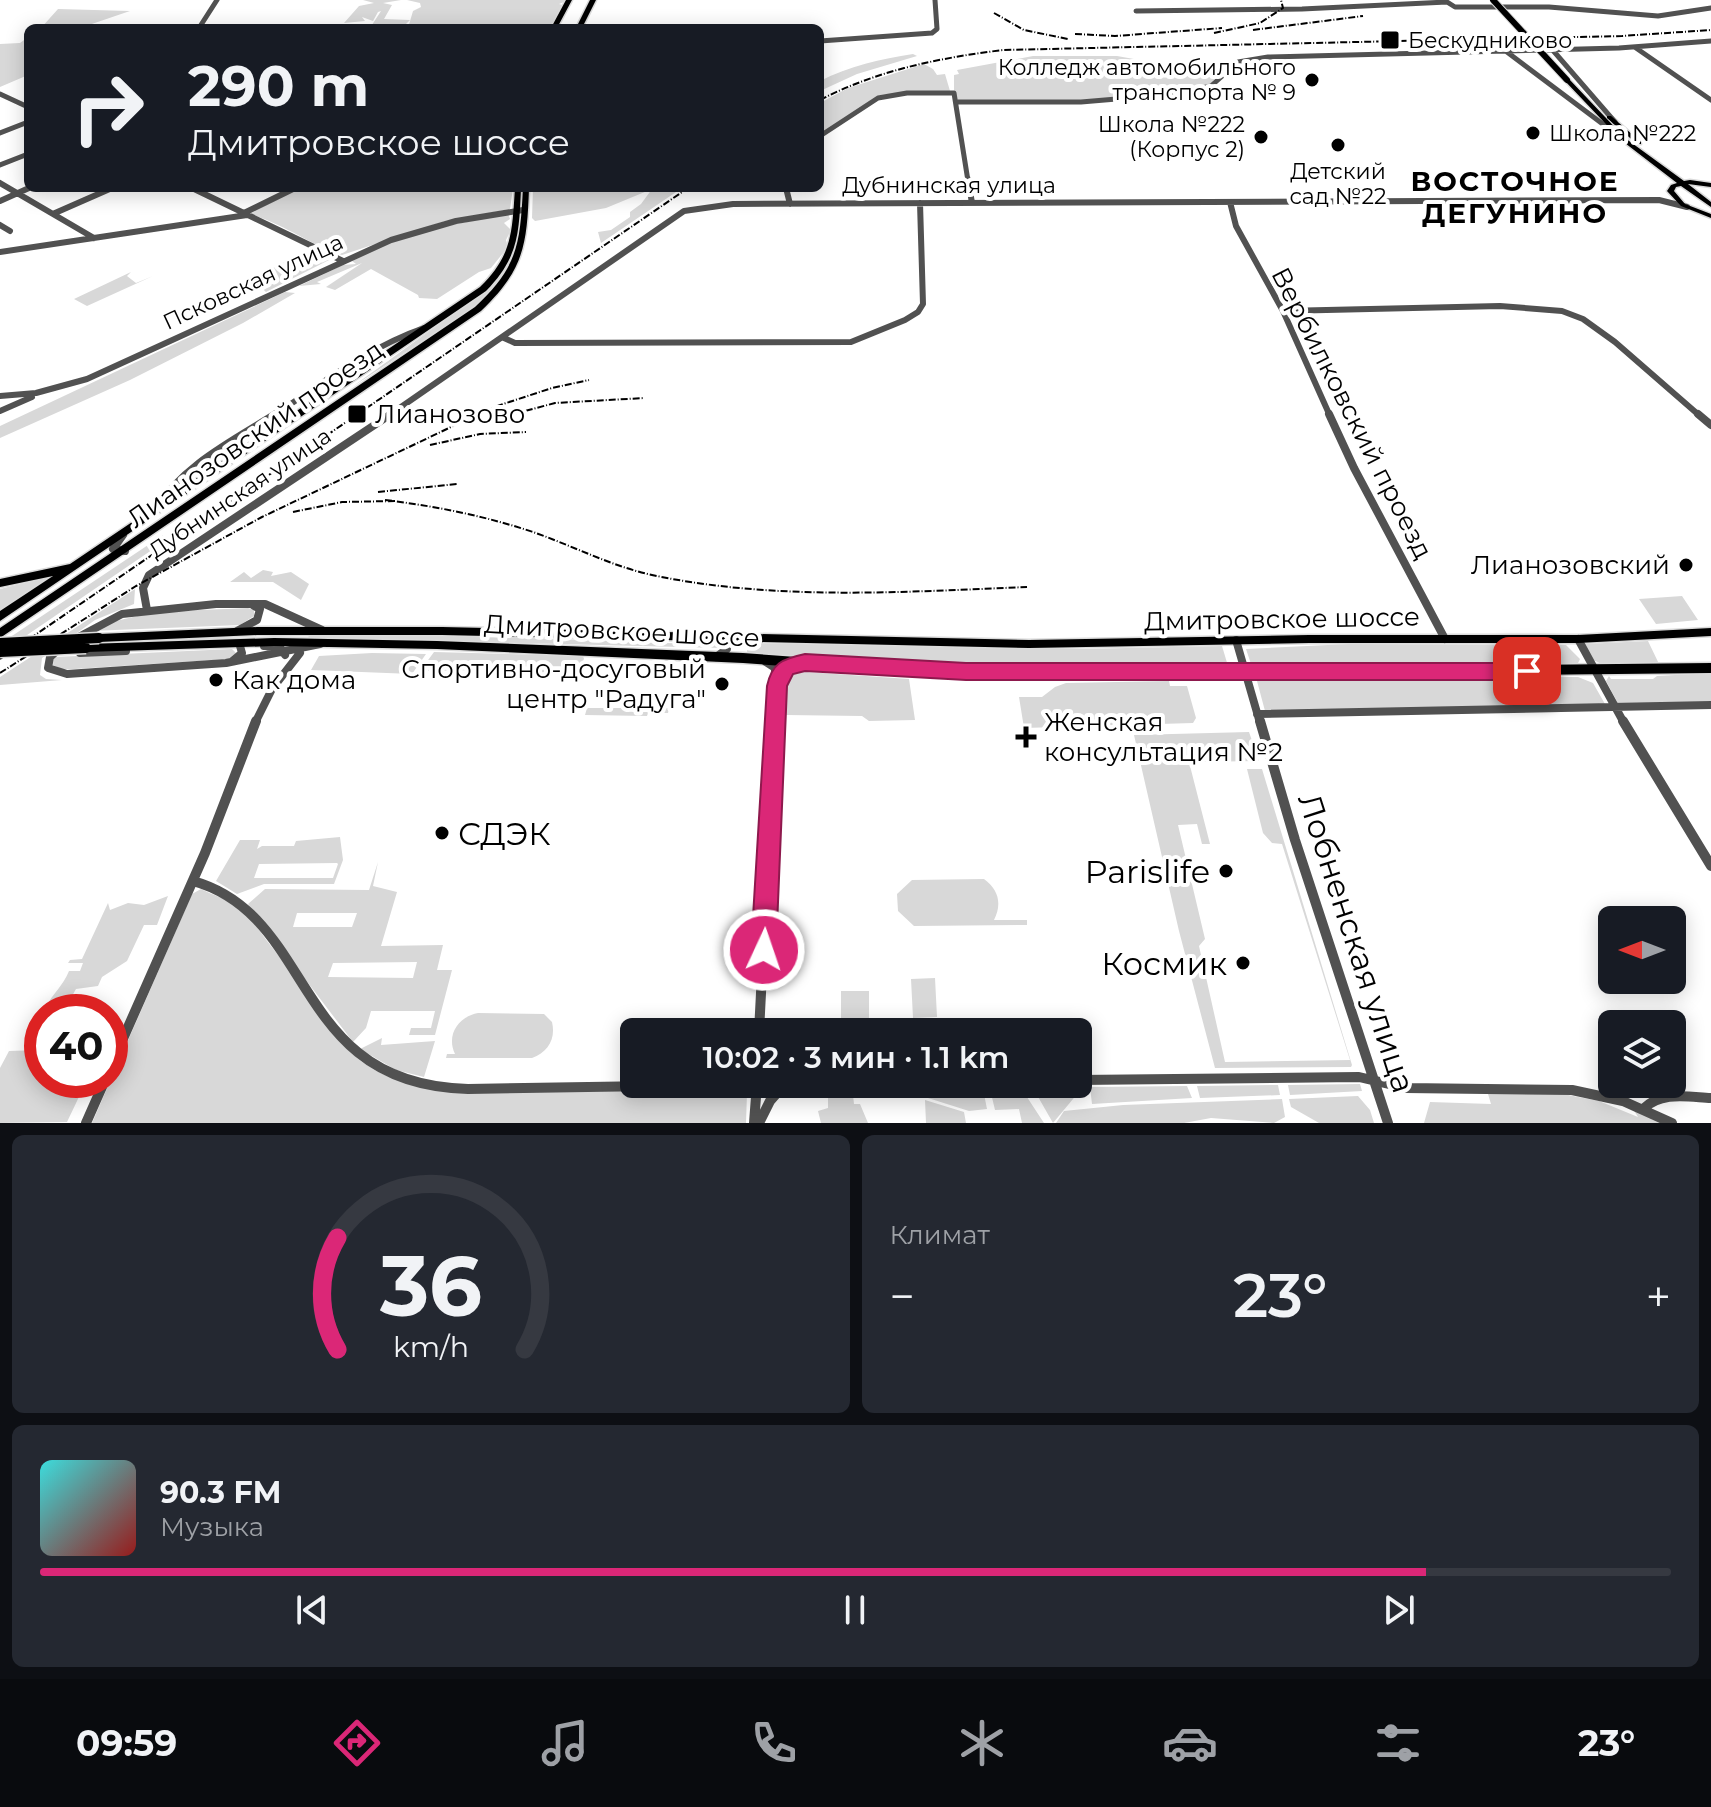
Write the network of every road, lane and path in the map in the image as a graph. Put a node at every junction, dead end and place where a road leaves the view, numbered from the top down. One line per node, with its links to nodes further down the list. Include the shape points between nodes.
1 (217, 0): 10 (street)
2 (569, 0): 11 (main road)
3 (593, 0): 12 (main road)
4 (935, 0): 13 (street, via 937,29 932,33)
5 (1394, 0): 7 (street)
6 (1493, 2): 7 (street, via 1455,7 1447,2); 8 (street, via 1668,14); 18 (main road, bridge)
7 (1400, 3): 9 (street)
8 (1711, 8)
9 (1136, 11)
10 (202, 24)
11 (556, 24)
12 (581, 24)
13 (824, 41)
14 (1711, 41): 16 (street)
15 (1550, 47): 16 (street); 17 (street); 24 (street)
16 (1636, 48): 20 (street)
17 (1502, 49): 21 (street, via 1247,60 1213,85 1195,89 1090,102); 27 (street)
18 (1569, 82): 24 (main road); 27 (main road)
19 (1, 95): 22 (street)
20 (1711, 100)
21 (956, 102): 26 (street, via 954,93 881,97); 46 (street)
22 (24, 105)
23 (24, 124): 25 (street)
24 (1618, 125): 32 (main road)
25 (0, 133)
26 (824, 133)
27 (1623, 139): 32 (main road)
28 (24, 156): 29 (street)
29 (0, 165)
30 (0, 183): 40 (street)
31 (1711, 185): 32 (main road)
32 (1679, 186): 41 (main road); 42 (street, Дубнинская улица); 48 (main road); 49 (main road)
33 (24, 190): 40 (street)
34 (103, 192): 51 (street)
35 (202, 192): 52 (street)
36 (287, 192): 52 (street)
37 (519, 192): 50 (main road)
38 (525, 192): 50 (main road)
39 (787, 192): 47 (street)
40 (18, 193): 43 (street); 51 (street)
41 (1711, 197)
42 (1659, 200): 44 (street, Дубнинская улица); 49 (street, Дубнинская улица)
43 (0, 201)
44 (1230, 202): 46 (street, Дубнинская улица); 59 (street, Вербилковский проезд, via 1249,253)
45 (920, 203): 46 (street, Дубнинская улица); 47 (street, Дубнинская улица); 61 (street, via 923,304 905,320 860,340 515,343)
46 (972, 203)
47 (790, 204): 61 (street, Дубнинская улица, via 684,211)
48 (1711, 205)
49 (1687, 207): 53 (main road)
50 (521, 211): 58 (street, Псковская улица, via 431,227); 60 (main road, Лианозовский проезд, via 509,259 483,289); 62 (main road, Лианозовский проезд, via 519,257 506,282 478,309)
51 (55, 213): 56 (street)
52 (246, 214): 56 (street); 58 (street)
53 (1711, 216)
54 (0, 225): 55 (street)
55 (10, 231)
56 (94, 238): 57 (street)
57 (0, 252)
58 (343, 261): 63 (street, Псковская улица, via 108,370)
59 (1283, 311): 66 (street, via 1500,306 1562,311 1615,342); 81 (street, Вербилковский проезд, via 1354,468)
60 (429, 327): 62 (main road, Лианозовский проезд); 67 (street, via 371,352 187,471)
61 (504, 338): 74 (street, Дубнинская улица, via 149,575 143,588)
62 (357, 383): 67 (main road, Лианозовский проезд); 69 (main road, Лианозовский проезд)
63 (36, 393): 64 (street, Псковская улица); 65 (street)
64 (2, 397)
65 (0, 411)
66 (1711, 425)
67 (151, 516): 68 (main road, Лианозовский проезд)
68 (123, 534): 69 (street, via 113,549); 70 (main road, Лианозовский проезд)
69 (124, 552): 70 (main road); 72 (main road, Лианозовский проезд)
70 (73, 565): 71 (main road); 72 (main road, via 72,581); 75 (main road)
71 (0, 583)
72 (60, 594): 78 (main road, Лианозовский проезд)
73 (245, 604): 74 (street, Дмитровское шоссе); 76 (street, via 260,609 260,616 250,627); 79 (street, Дмитровское шоссе, via 272,606)
74 (147, 610): 93 (street, Дмитровское шоссе, via 95,625 53,653 48,668 67,674)
75 (0, 617)
76 (232, 632): 79 (main road, Дмитровское шоссе); 84 (main road, Дмитровское шоссе, bridge)
77 (1711, 632): 82 (main road, Дмитровское шоссе)
78 (0, 634)
79 (325, 637): 80 (main road, Дмитровское шоссе); 86 (street); 87 (main road, Дмитровское шоссе); 90 (main road, Дмитровское шоссе)
80 (718, 638): 83 (main road, Дмитровское шоссе, via 1029,644); 90 (street, via 727,649)
81 (1445, 639): 82 (main road, Дмитровское шоссе); 83 (main road, Дмитровское шоссе)
82 (1578, 639): 95 (street)
83 (1236, 640): 96 (street, Лобненская улица)
84 (0, 643)
85 (240, 646): 87 (street); 89 (street, via 277,646); 93 (street, via 240,656)
86 (303, 649): 89 (street); 97 (street)
87 (83, 650): 88 (main road, Дмитровское шоссе, bridge)
88 (0, 652)
89 (285, 655): 93 (street); 97 (street)
90 (715, 657): 91 (main road, Дмитровское шоссе)
91 (755, 658): 92 (main road, Дмитровское шоссе); 98 (street, via 773,666)
92 (805, 663): 96 (main road, Дмитровское шоссе, via 920,671); 98 (street, via 785,668)
93 (223, 664)
94 (1711, 668): 95 (main road, Дмитровское шоссе)
95 (1593, 671): 96 (main road, Дмитровское шоссе); 100 (street)
96 (1245, 673): 101 (street, Лобненская улица)
97 (280, 676): 103 (street)
98 (777, 686): 104 (street)
99 (1711, 705): 100 (street)
100 (1615, 708): 101 (street); 102 (street)
101 (1257, 714): 107 (street, Лобненская улица)
102 (1711, 866)
103 (193, 881): 105 (street); 108 (street, via 222,889 243,907 337,1033 364,1058 405,1081 461,1087)
104 (760, 1018)
105 (128, 1027)
106 (1092, 1080): 107 (street)
107 (1375, 1080): 113 (street, via 1406,1088 1572,1090 1603,1094); 116 (street, Лобненская улица)
108 (620, 1085)
109 (97, 1098): 114 (street)
110 (757, 1098): 115 (street)
111 (772, 1098): 115 (street)
112 (1711, 1098): 113 (street, via 1658,1099)
113 (1643, 1109): 117 (street)
114 (86, 1123)
115 (757, 1123)
116 (1388, 1123)
117 (1672, 1123)

